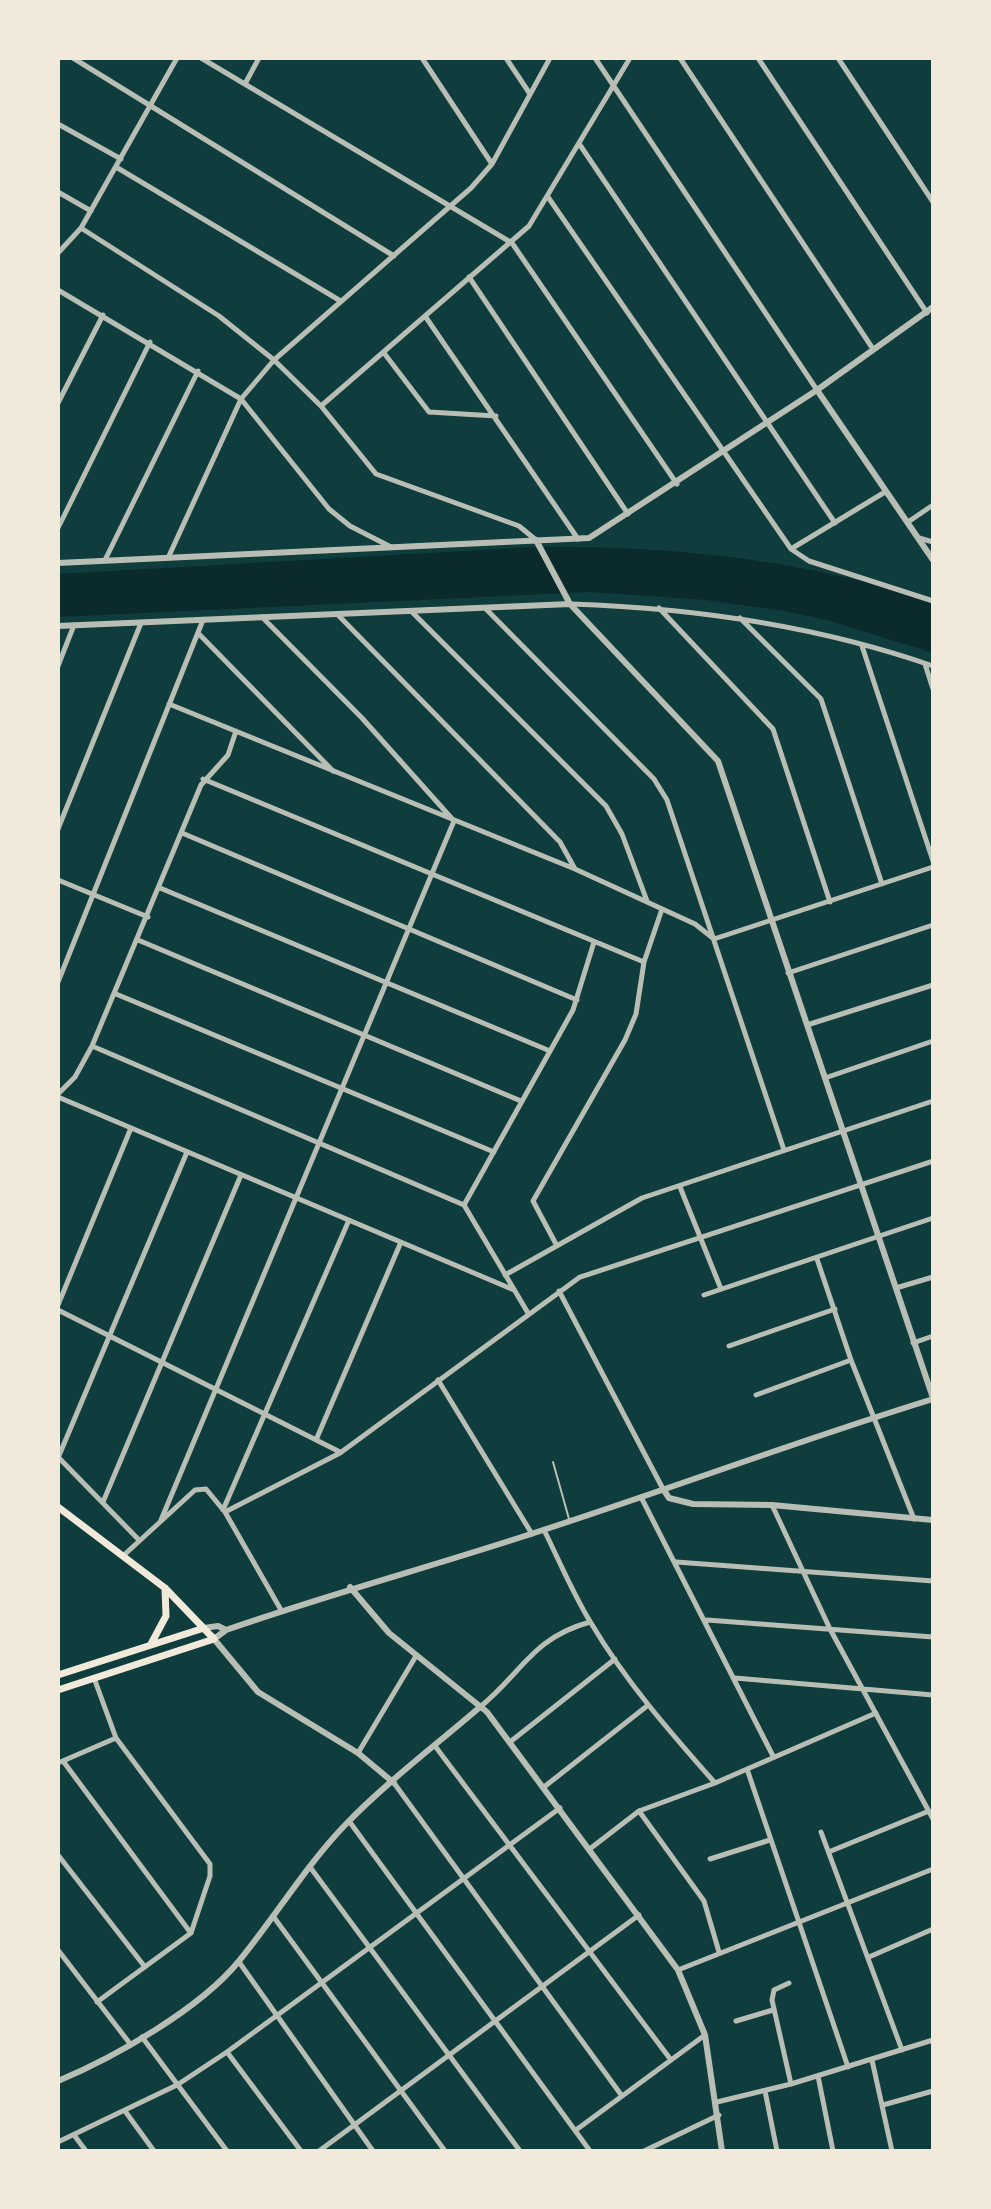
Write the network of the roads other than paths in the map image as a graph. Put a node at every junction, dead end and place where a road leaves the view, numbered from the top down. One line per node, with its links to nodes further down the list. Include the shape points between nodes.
1 (73, 58): 16 (street)
2 (177, 58): 16 (street)
3 (201, 58): 13 (street)
4 (259, 58): 13 (street)
5 (422, 58): 20 (street)
6 (506, 58): 15 (street)
7 (550, 58): 15 (street)
8 (595, 58): 14 (street)
9 (630, 58): 14 (street)
10 (680, 58): 39 (street)
11 (758, 58): 35 (street)
12 (838, 58): 24 (street)
13 (246, 82): 25 (street)
14 (614, 83): 18 (street); 43 (street)
15 (530, 94): 20 (street)
16 (151, 105): 19 (street); 30 (street)
17 (58, 124): 19 (street)
18 (580, 145): 23 (street); 48 (street)
19 (121, 159): 21 (street)
20 (492, 164): 25 (street)
21 (116, 167): 26 (street); 33 (street)
22 (58, 192): 26 (street)
23 (548, 197): 28 (street); 49 (street)
24 (933, 202)
25 (450, 206): 28 (street); 30 (street)
26 (91, 211): 27 (street)
27 (81, 228): 29 (street); 41 (street, via 219,316)
28 (512, 243): 31 (street); 50 (street)
29 (58, 253)
30 (394, 256): 33 (street)
31 (469, 277): 37 (street); 53 (street)
32 (58, 290): 36 (street)
33 (339, 300): 41 (street)
34 (933, 307): 35 (street)
35 (927, 313): 39 (street)
36 (103, 315): 38 (street); 45 (street)
37 (425, 316): 40 (street); 47 (street)
38 (150, 342): 42 (street); 56 (street)
39 (873, 349): 43 (street)
40 (384, 353): 46 (street); 47 (street, via 427,410)
41 (274, 360): 44 (street); 46 (street)
42 (198, 371): 44 (street); 64 (street)
43 (817, 390): 48 (street); 51 (street)
44 (241, 399): 61 (street, via 329,509); 63 (street)
45 (58, 403)
46 (321, 406): 58 (street, via 380,477 519,526)
47 (496, 416): 59 (street)
48 (767, 421): 49 (street); 55 (street)
49 (721, 452): 50 (street); 62 (street)
50 (677, 484): 53 (street)
51 (885, 492): 54 (street); 55 (street)
52 (933, 505): 54 (street)
53 (628, 514): 59 (street, via 597,536)
54 (908, 522): 57 (street)
55 (835, 523): 62 (street)
56 (58, 528)
57 (918, 537): 60 (street); 65 (street)
58 (536, 540): 59 (street); 61 (street); 68 (street)
59 (578, 540)
60 (933, 542)
61 (391, 547): 63 (street)
62 (791, 549): 67 (street, via 809,561)
63 (168, 558): 64 (street)
64 (105, 560): 66 (street)
65 (933, 560)
66 (58, 563)
67 (933, 601)
68 (570, 604): 69 (street); 70 (street); 104 (street, via 718,761)
69 (484, 607): 71 (street); 107 (street, via 654,779 675,818)
70 (659, 607): 74 (street); 101 (street, via 773,729)
71 (411, 610): 72 (street); 100 (street, via 606,806)
72 (337, 614): 73 (street); 94 (street, via 551,832)
73 (262, 617): 75 (street); 89 (street)
74 (740, 617): 80 (street); 97 (street, via 821,699)
75 (203, 620): 76 (street); 79 (street)
76 (141, 623): 77 (street); 90 (street)
77 (74, 625): 78 (street); 82 (street)
78 (58, 626)
79 (198, 633): 85 (street); 87 (street)
80 (861, 645): 81 (street); 92 (street)
81 (925, 663): 83 (street); 84 (street)
82 (58, 666)
83 (933, 666)
84 (933, 689)
85 (169, 704): 86 (street); 99 (street)
86 (236, 731): 87 (street); 88 (street, via 228,755)
87 (334, 772): 89 (street)
88 (203, 779): 91 (street); 95 (street)
89 (454, 821): 94 (street); 95 (street)
90 (58, 829)
91 (182, 833): 98 (street); 106 (street)
92 (933, 861)
93 (933, 867): 97 (street)
94 (575, 869): 100 (street)
95 (430, 875): 106 (street); 109 (street)
96 (58, 880): 99 (street)
97 (882, 884): 101 (street)
98 (160, 888): 103 (street); 113 (street)
99 (94, 895): 103 (street); 112 (street)
100 (647, 902): 102 (street)
101 (830, 902): 104 (street)
102 (662, 909): 107 (street); 110 (street)
103 (148, 917): 108 (street)
104 (770, 922): 107 (street); 111 (street)
105 (933, 925): 111 (street)
106 (407, 928): 113 (street); 116 (street)
107 (714, 939): 130 (street)
108 (138, 940): 115 (street); 118 (street)
109 (594, 942): 110 (street); 116 (street)
110 (644, 962): 144 (street, via 636,1014 621,1050 534,1198)
111 (788, 973): 117 (street)
112 (58, 982)
113 (384, 982): 118 (street); 121 (street)
114 (933, 985): 117 (street)
115 (116, 994): 120 (street); 123 (street)
116 (577, 1000): 121 (street)
117 (807, 1025): 122 (street)
118 (362, 1035): 123 (street); 125 (street)
119 (932, 1044): 122 (street)
120 (92, 1046): 124 (street); 129 (street)
121 (550, 1051): 125 (street)
122 (825, 1078): 128 (street)
123 (339, 1089): 129 (street); 132 (street)
124 (58, 1096): 127 (street)
125 (521, 1101): 132 (street)
126 (933, 1101): 128 (street)
127 (131, 1128): 131 (street); 153 (street)
128 (843, 1132): 130 (street); 135 (street)
129 (317, 1142): 137 (street); 138 (street)
130 (784, 1150): 136 (street)
131 (187, 1152): 134 (street); 156 (street)
132 (494, 1152): 138 (street)
133 (933, 1161): 135 (street)
134 (241, 1175): 137 (street); 161 (street)
135 (861, 1185): 141 (street); 142 (street)
136 (680, 1187): 142 (street); 144 (street, via 634,1202)
137 (295, 1197): 140 (street); 163 (street)
138 (464, 1205): 146 (street)
139 (933, 1218): 141 (street)
140 (349, 1220): 143 (street); 166 (street)
141 (878, 1237): 145 (street); 148 (street)
142 (701, 1240): 149 (street); 151 (street, via 580,1277)
143 (401, 1242): 150 (street); 168 (street)
144 (557, 1246): 146 (street)
145 (817, 1259): 149 (street); 154 (street)
146 (505, 1275): 150 (street)
147 (933, 1277): 148 (street)
148 (895, 1288): 158 (street)
149 (721, 1289): 152 (street)
150 (514, 1290): 155 (street)
151 (559, 1291): 155 (street); 172 (street)
152 (704, 1295)
153 (58, 1308): 156 (street)
154 (835, 1309): 159 (street); 160 (street)
155 (528, 1313): 162 (street)
156 (110, 1336): 161 (street); 170 (street)
157 (933, 1336): 158 (street)
158 (913, 1343): 165 (street)
159 (729, 1346)
160 (851, 1360): 164 (street); 167 (street)
161 (162, 1361): 163 (street); 174 (street)
162 (438, 1380): 169 (street); 183 (street)
163 (214, 1388): 166 (street); 179 (street)
164 (756, 1395)
165 (933, 1399): 167 (street)
166 (265, 1414): 168 (street); 177 (street)
167 (873, 1418): 172 (street); 178 (street)
168 (316, 1440): 169 (street)
169 (340, 1453): 177 (street)
170 (58, 1458): 174 (street)
171 (553, 1462): 180 (lane)
172 (663, 1489): 173 (street); 175 (street, via 669,1498 693,1504)
173 (640, 1496): 180 (street); 186 (street)
174 (103, 1502): 184 (street)
175 (772, 1505): 178 (street); 187 (street)
176 (58, 1507): 185 (main road)
177 (224, 1511): 179 (street, via 209,1491 199,1488); 191 (street)
178 (914, 1519): 181 (street)
179 (161, 1520): 184 (street)
180 (569, 1520): 182 (street)
181 (933, 1520)
182 (544, 1530): 183 (street); 193 (street)
183 (532, 1534): 189 (street)
184 (139, 1540): 185 (street)
185 (124, 1555): 190 (main road)
186 (676, 1562): 187 (street); 192 (street)
187 (801, 1572): 188 (street); 195 (street)
188 (933, 1581)
189 (350, 1587): 191 (street); 200 (street, via 371,1615)
190 (165, 1588): 194 (main road); 199 (main road, via 166,1616)
191 (281, 1610): 196 (street)
192 (706, 1620): 195 (street); 204 (street)
193 (590, 1622): 201 (street); 209 (street, via 539,1647)
194 (204, 1628): 196 (street); 198 (main road); 199 (main road)
195 (830, 1629): 197 (street); 205 (street)
196 (226, 1630): 198 (street)
197 (933, 1637)
198 (214, 1639): 203 (main road); 214 (street, via 258,1692)
199 (151, 1644): 202 (main road)
200 (416, 1656): 209 (street); 214 (street)
201 (615, 1659): 208 (street); 212 (street)
202 (58, 1675)
203 (94, 1677): 206 (main road); 211 (street)
204 (735, 1678): 205 (street); 215 (street)
205 (862, 1688): 207 (street); 210 (street)
206 (58, 1690)
207 (933, 1695)
208 (647, 1706): 219 (street); 220 (street)
209 (480, 1707): 212 (street); 213 (street)
210 (876, 1713): 215 (street); 223 (street)
211 (116, 1738): 216 (street); 242 (street, via 210,1864)
212 (510, 1742): 220 (street)
213 (435, 1746): 218 (street); 228 (street)
214 (358, 1753): 218 (street)
215 (773, 1756): 217 (street)
216 (60, 1762): 242 (street)
217 (747, 1769): 219 (street); 227 (street)
218 (394, 1783): 225 (street); 235 (street)
219 (715, 1783): 222 (street)
220 (544, 1787): 221 (street)
221 (560, 1808): 228 (street); 229 (street)
222 (639, 1811): 229 (street); 246 (street, via 704,1901)
223 (929, 1811): 224 (street); 230 (street)
224 (933, 1819)
225 (349, 1821): 233 (street); 237 (street)
226 (821, 1832): 230 (street)
227 (770, 1840): 232 (street); 240 (street)
228 (509, 1844): 235 (street); 245 (street)
229 (591, 1848): 238 (street)
230 (831, 1851): 236 (street)
231 (58, 1855): 249 (street)
232 (710, 1859)
233 (309, 1866): 239 (street); 243 (street)
234 (933, 1869): 236 (street)
235 (462, 1878): 237 (street); 253 (street)
236 (850, 1903): 240 (street); 247 (street)
237 (416, 1914): 243 (street); 257 (street)
238 (639, 1915): 245 (street); 250 (street)
239 (273, 1916): 248 (street); 251 (street)
240 (800, 1922): 246 (street); 268 (street)
241 (933, 1929): 247 (street)
242 (191, 1933): 249 (street)
243 (369, 1948): 251 (street); 265 (street)
244 (58, 1950): 254 (street)
245 (588, 1952): 253 (street); 266 (street)
246 (719, 1952): 250 (street)
247 (869, 1957): 263 (street)
248 (239, 1962): 256 (street); 260 (street)
249 (145, 1967): 254 (street)
250 (678, 1970): 259 (street)
251 (323, 1983): 256 (street); 273 (street)
252 (789, 1983): 255 (street, via 774,1990)
253 (541, 1987): 257 (street); 276 (street)
254 (97, 2002): 262 (street)
255 (773, 2010): 258 (street); 271 (street)
256 (276, 2017): 264 (street); 281 (street)
257 (496, 2020): 265 (street); 282 (street)
258 (736, 2021)
259 (705, 2035): 266 (street); 277 (street)
260 (142, 2037): 262 (street); 272 (street)
261 (933, 2040): 263 (street)
262 (131, 2045): 270 (street)
263 (902, 2050): 267 (street)
264 (227, 2052): 272 (street); 288 (street)
265 (449, 2054): 273 (street); 292 (street)
266 (671, 2060): 276 (street)
267 (872, 2060): 268 (street); 278 (street)
268 (848, 2067): 269 (street)
269 (818, 2076): 271 (street); 297 (street)
270 (58, 2081)
271 (791, 2084): 274 (street)
272 (177, 2085): 279 (street); 287 (street)
273 (401, 2089): 281 (street); 291 (street)
274 (765, 2091): 277 (street); 296 (street)
275 (933, 2091): 278 (street)
276 (622, 2096): 282 (street)
277 (717, 2102): 280 (street)
278 (883, 2105): 298 (street)
279 (125, 2111): 283 (street); 286 (street)
280 (719, 2115): 294 (street); 295 (street)
281 (354, 2126): 289 (street); 290 (street)
282 (576, 2130): 293 (street)
283 (74, 2135): 284 (street); 285 (street)
284 (58, 2142)
285 (86, 2151)
286 (154, 2151)
287 (227, 2151)
288 (301, 2151)
289 (319, 2151)
290 (373, 2151)
291 (445, 2151)
292 (520, 2151)
293 (590, 2151)
294 (644, 2151)
295 (722, 2151)
296 (777, 2151)
297 (833, 2151)
298 (892, 2151)

